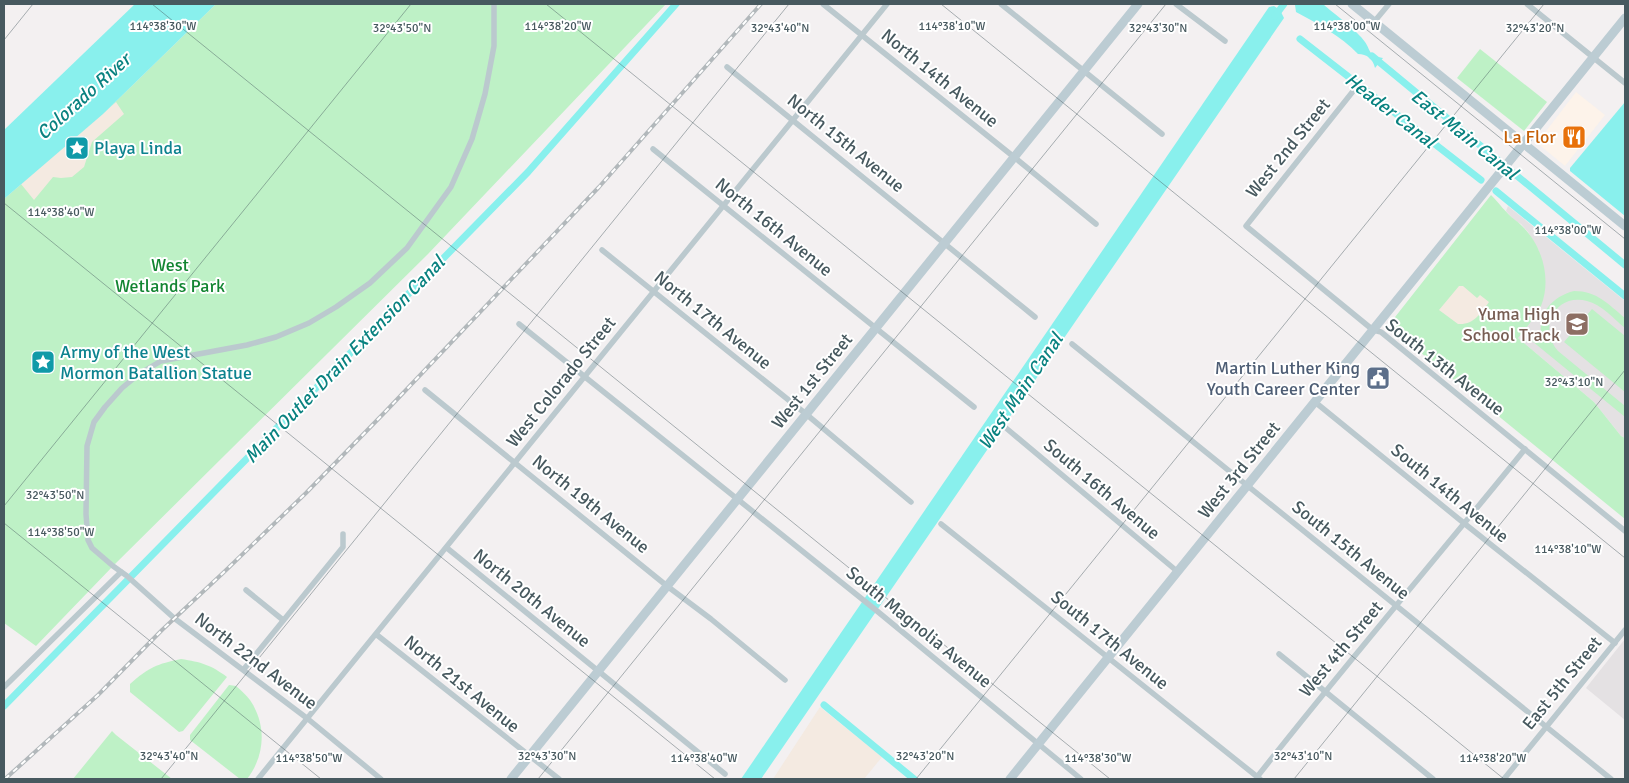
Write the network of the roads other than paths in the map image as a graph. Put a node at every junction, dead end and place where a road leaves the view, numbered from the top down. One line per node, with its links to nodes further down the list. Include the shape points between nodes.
1 (494, 4): 52 (street, North 22nd Avenue, via 494,46 472,139 451,187 407,248 370,283 309,323 247,345 161,361 122,388 94,422 87,446 88,540 92,548)
2 (824, 4): 12 (street, North 14th Avenue)
3 (887, 4): 12 (street, West Colorado Street)
4 (1001, 4): 16 (street)
5 (1138, 4): 16 (main road, West 1st Street)
6 (1176, 4): 13 (street)
7 (1352, 4): 11 (main road)
8 (1389, 4): 11 (street)
9 (1527, 4): 14 (street)
10 (1625, 18): 14 (main road, West 3rd Street)
11 (1374, 22): 21 (main road)
12 (862, 35): 19 (street, West Colorado Street); 23 (street, North 14th Avenue)
13 (1225, 41)
14 (1593, 58): 17 (street); 21 (main road, West 3rd Street)
15 (727, 67): 19 (street, North 15th Avenue)
16 (1084, 71): 20 (street); 23 (main road, West 1st Street)
17 (1625, 83)
18 (1354, 90): 26 (street, West 2nd Street)
19 (794, 120): 24 (street, West Colorado Street); 28 (street, North 15th Avenue)
20 (1162, 134)
21 (1524, 143): 27 (main road); 34 (main road, West 3rd Street)
22 (652, 149): 24 (street, North 16th Avenue)
23 (1014, 157): 25 (street); 28 (main road, West 1st Street)
24 (724, 205): 30 (street, West Colorado Street); 33 (street, North 16th Avenue)
25 (1096, 224)
26 (1246, 226): 34 (street, South 13th Avenue)
27 (1625, 226)
28 (944, 243): 31 (street); 33 (main road, West 1st Street)
29 (602, 250): 30 (street, North 17th Avenue)
30 (654, 292): 36 (street, West Colorado Street); 40 (street, North 17th Avenue)
31 (1035, 317)
32 (519, 324): 36 (street, South Magnolia Avenue)
33 (875, 329): 39 (street); 40 (main road, West 1st Street)
34 (1373, 330): 38 (main road, West 3rd Street); 42 (street, South 13th Avenue, via 1381,332)
35 (1072, 344): 44 (street, South 15th Avenue)
36 (585, 377): 43 (street, West Colorado Street); 45 (street, South Magnolia Avenue)
37 (425, 390): 43 (street, North 19th Avenue)
38 (1315, 402): 44 (main road, West 3rd Street); 48 (street, South 14th Avenue)
39 (974, 407)
40 (806, 414): 45 (main road, West 1st Street); 46 (street)
41 (1006, 428): 53 (street, South 16th Avenue)
42 (1525, 449): 48 (street, West 4th Street); 49 (street, South 13th Avenue)
43 (516, 462): 51 (street, West Colorado Street); 54 (street, North 19th Avenue)
44 (1247, 486): 53 (main road, West 3rd Street); 56 (street, South 15th Avenue)
45 (737, 500): 54 (main road, West 1st Street); 70 (street, South Magnolia Avenue, via 878,610)
46 (911, 502)
47 (941, 524): 62 (street, South 17th Avenue)
48 (1464, 524): 56 (street, West 4th Street); 60 (street, South 14th Avenue)
49 (1625, 531)
50 (343, 534): 57 (street, via 343,547)
51 (447, 548): 59 (street, West Colorado Street); 64 (street, North 20th Avenue)
52 (121, 572): 63 (street, North 22nd Avenue, via 174,618); 66 (street)
53 (1178, 572): 62 (main road, West 3rd Street)
54 (667, 586): 64 (main road, West 1st Street); 65 (street, North 19th Avenue)
55 (246, 590): 57 (street)
56 (1396, 607): 67 (street, West 4th Street); 69 (street, South 15th Avenue)
57 (283, 620): 63 (street)
58 (1625, 630): 60 (street, East 5th Street)
59 (377, 634): 68 (street, West Colorado Street); 71 (street, North 21st Avenue)
60 (1615, 643): 69 (street, East 5th Street)
61 (1279, 654): 67 (street)
62 (1108, 658): 70 (main road, West 3rd Street); 73 (street, South 17th Avenue)
63 (244, 669): 68 (street, North 22nd Avenue)
64 (598, 672): 71 (main road, West 1st Street); 72 (street, North 20th Avenue)
65 (785, 680)
66 (4, 687)
67 (1324, 691): 73 (street, West 4th Street); 80 (street)
68 (308, 719): 74 (street, West Colorado Street); 75 (street, North 22nd Avenue)
69 (1546, 727): 81 (street, East 5th Street); 82 (street, South 15th Avenue)
70 (1039, 744): 78 (main road, West 3rd Street); 79 (street, South Magnolia Avenue)
71 (529, 757): 76 (main road, West 1st Street); 77 (street, North 21st Avenue)
72 (725, 774)
73 (1259, 778)
74 (258, 779)
75 (381, 779)
76 (511, 779)
77 (559, 779)
78 (1010, 779)
79 (1081, 779)
80 (1433, 779)
81 (1504, 779)
82 (1611, 779)

